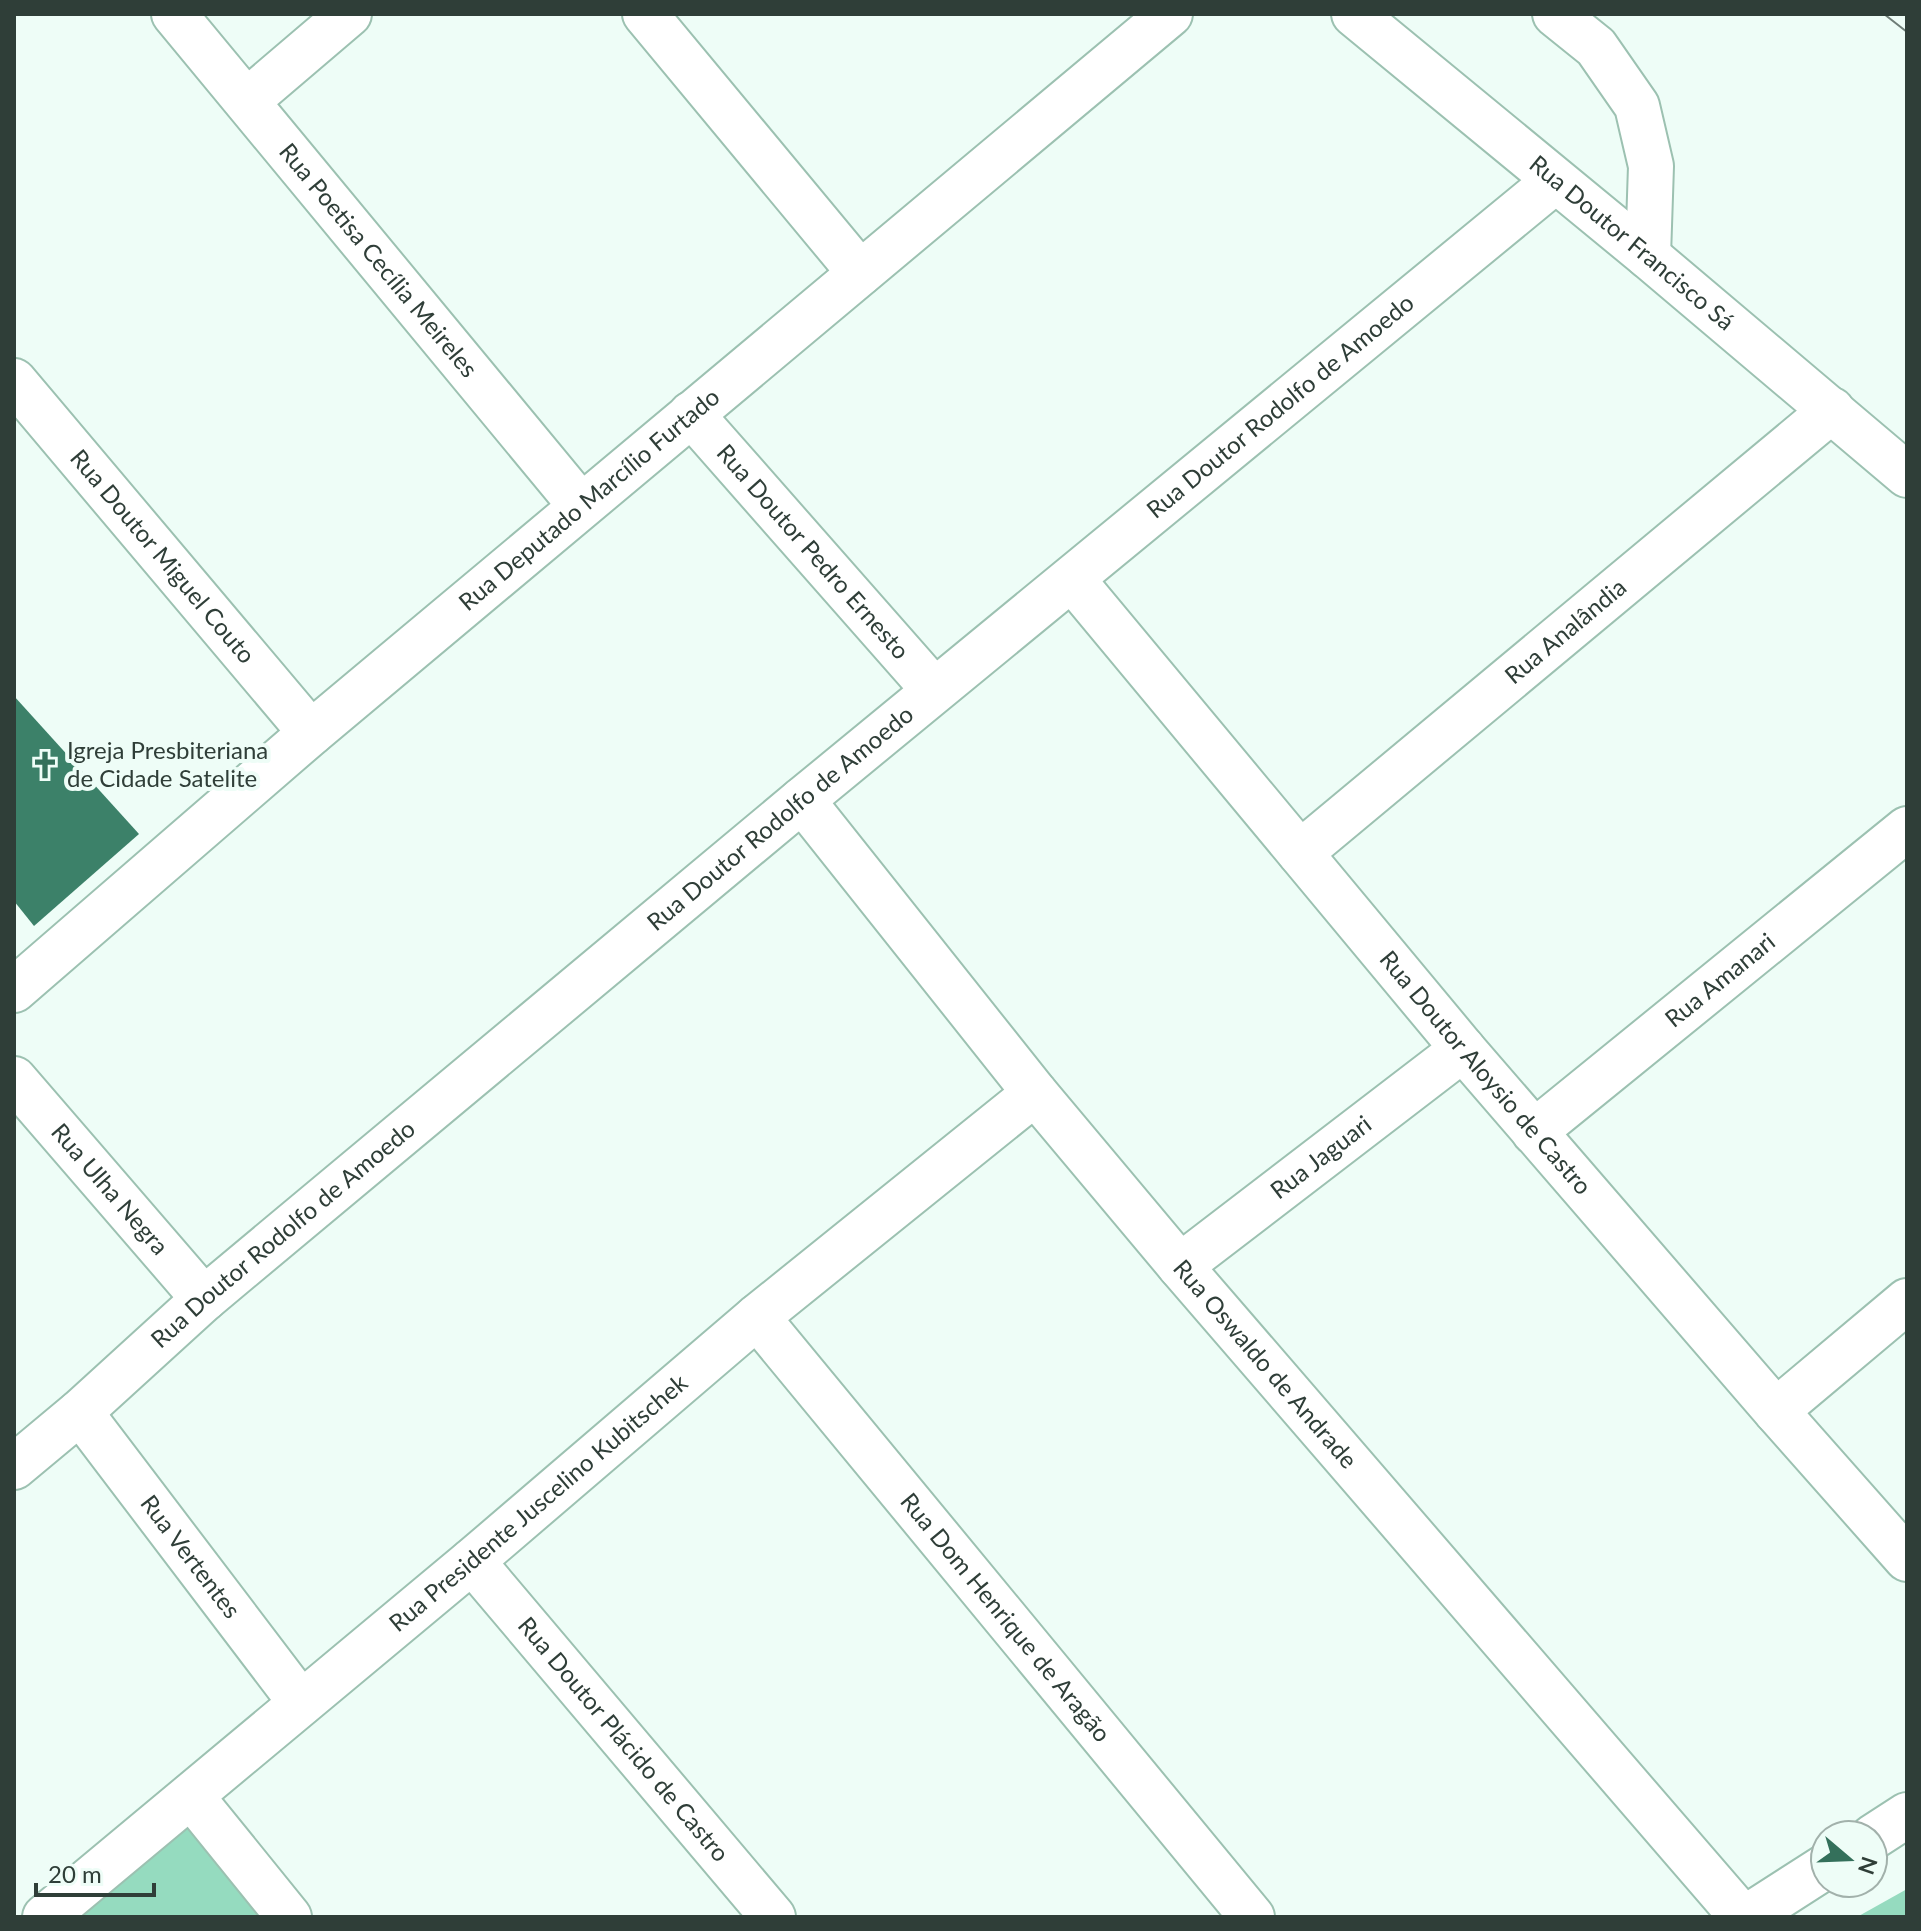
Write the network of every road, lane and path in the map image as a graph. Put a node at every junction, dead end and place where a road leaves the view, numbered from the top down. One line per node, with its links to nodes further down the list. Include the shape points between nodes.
1 (174, 14): 7 (street, Rua Poetisa Cecília Meireles)
2 (349, 14): 7 (street)
3 (645, 14): 10 (street)
4 (1170, 14): 10 (street, Rua Deputado Marcílio Furtado)
5 (1354, 14): 8 (street, Rua Doutor Francisco Sá)
6 (1555, 14): 9 (street, via 1596,47 1637,106 1651,166)
7 (247, 101): 15 (street, Rua Poetisa Cecília Meireles)
8 (1555, 181): 9 (street, Rua Doutor Francisco Sá); 16 (street, Rua Doutor Rodolfo de Amoedo)
9 (1648, 256): 12 (street, Rua Doutor Francisco Sá)
10 (860, 273): 13 (street, Rua Deputado Marcílio Furtado)
11 (14, 381): 18 (street, Rua Doutor Miguel Couto)
12 (1832, 410): 14 (street, Rua Doutor Francisco Sá); 21 (street, Rua Analândia)
13 (691, 414): 15 (street, Rua Deputado Marcílio Furtado); 17 (street, Rua Doutor Pedro Ernesto)
14 (1907, 475)
15 (581, 506): 18 (street, Rua Deputado Marcílio Furtado)
16 (1072, 579): 17 (street, Rua Doutor Rodolfo de Amoedo); 21 (street, Rua Doutor Aloysio de Castro)
17 (934, 690): 19 (street, Rua Doutor Rodolfo de Amoedo)
18 (311, 733): 22 (street, Rua Deputado Marcílio Furtado)
19 (802, 800): 25 (street, Rua Oswaldo de Andrade); 28 (street, Rua Doutor Rodolfo de Amoedo)
20 (1907, 829): 26 (street, Rua Amanari)
21 (1300, 853): 23 (street, Rua Doutor Aloysio de Castro)
22 (21, 970)
23 (1463, 1049): 26 (street, Rua Doutor Aloysio de Castro); 27 (street, Rua Jaguari)
24 (14, 1079): 28 (street, Rua Ulha Negra)
25 (1035, 1093): 27 (street, Rua Oswaldo de Andrade); 30 (street, Rua Presidente Juscelino Kubitschek)
26 (1534, 1132): 31 (street, Rua Doutor Aloysio de Castro)
27 (1180, 1266): 45 (street, Rua Oswaldo de Andrade)
28 (204, 1299): 32 (street, Rua Doutor Rodolfo de Amoedo)
29 (1907, 1301): 31 (street)
30 (757, 1317): 35 (street, Rua Presidente Juscelino Kubitschek); 44 (street, Rua Dom Henrique de Aragão)
31 (1776, 1411): 34 (street, Rua Doutor Aloysio de Castro)
32 (80, 1412): 33 (street, Rua Doutor Rodolfo de Amoedo); 36 (street, Rua Vertentes)
33 (14, 1467)
34 (1907, 1559)
35 (472, 1561): 36 (street, Rua Presidente Juscelino Kubitschek); 43 (street, Rua Doutor Plácido de Castro)
36 (301, 1703): 37 (street, Rua Presidente Juscelino Kubitschek)
37 (191, 1796): 41 (street, Rua Presidente Juscelino Kubitschek); 42 (street)
38 (1907, 1815): 39 (street)
39 (1889, 1827)
40 (1809, 1877): 45 (street)
41 (45, 1917)
42 (289, 1917)
43 (773, 1917)
44 (1252, 1917)
45 (1745, 1917)

